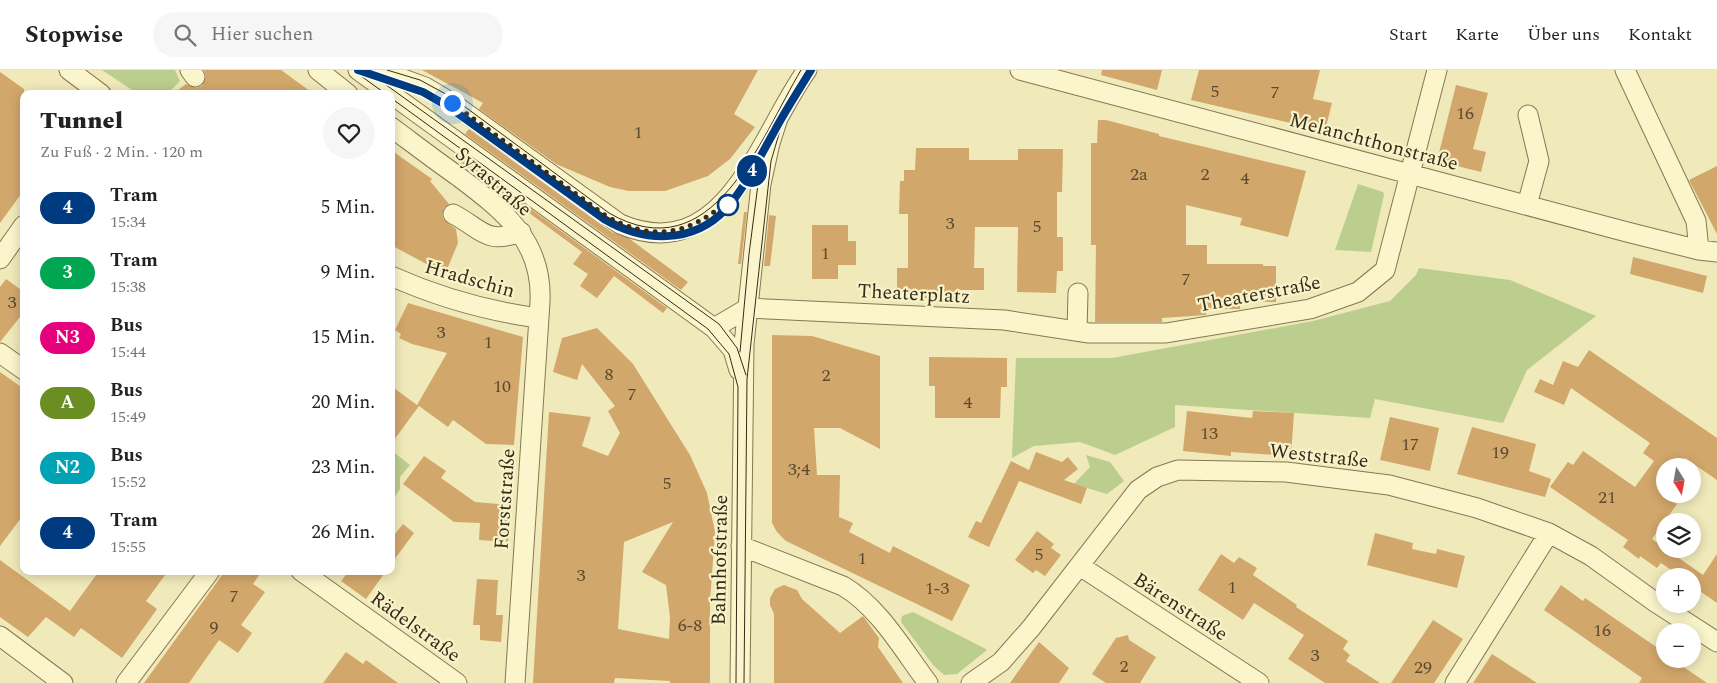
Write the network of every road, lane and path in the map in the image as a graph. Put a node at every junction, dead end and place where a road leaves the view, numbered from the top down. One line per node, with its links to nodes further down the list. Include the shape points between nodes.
1 (69, 70): 9 (street)
2 (318, 70): 10 (street)
3 (358, 70): 11 (street)
4 (378, 70): 17 (street, via 425,88 452,103 606,216 640,231 676,231 694,225 724,204)
5 (807, 70): 14 (street)
6 (1020, 70): 16 (street, Melanchthonstraße)
7 (1437, 70): 16 (street, Theaterstraße)
8 (1625, 70): 23 (street)
9 (96, 90)
10 (343, 90)
11 (386, 90)
12 (395, 97): 29 (street)
13 (1528, 115): 19 (street, via 1539,161)
14 (778, 118): 17 (street); 18 (street)
15 (395, 130): 22 (street, Syrastraße, via 502,211)
16 (1409, 174): 19 (street, Melanchthonstraße); 30 (street, Theaterstraße, via 1385,270 1358,292 1310,309 1166,333)
17 (740, 183): 18 (street)
18 (762, 184): 27 (street)
19 (1527, 204): 23 (street, Melanchthonstraße)
20 (453, 214): 22 (street, via 492,237 505,238)
21 (20, 230): 24 (street)
22 (520, 232): 28 (street, Syrastraße, via 539,274)
23 (1708, 251)
24 (0, 258)
25 (395, 278): 28 (street, Hradschin, via 493,311)
26 (1078, 292): 30 (street)
27 (748, 308): 29 (street); 30 (street, Theaterplatz, via 1004,320); 33 (street)
28 (538, 318): 44 (street, Forststraße)
29 (714, 328): 33 (street, via 733,350)
30 (1077, 331)
31 (0, 353): 32 (street)
32 (20, 367)
33 (743, 394): 35 (street, Bahnhofstraße)
34 (1549, 533): 36 (street, Weststraße, via 1477,508 1390,485 1286,472 1178,470 1157,477 1138,490); 40 (street, Weststraße, via 1591,556); 49 (street)
35 (741, 546): 45 (street, Bahnhofstraße); 46 (street, via 857,594)
36 (1080, 566): 47 (street, Weststraße, via 1001,662); 48 (street, Bärenstraße)
37 (207, 575): 42 (street)
38 (307, 575): 43 (street, Rädelstraße)
39 (0, 636): 41 (street)
40 (1717, 642)
41 (63, 683)
42 (126, 683)
43 (457, 683)
44 (515, 683)
45 (740, 683)
46 (928, 683)
47 (971, 683)
48 (1259, 683)
49 (1455, 683)

